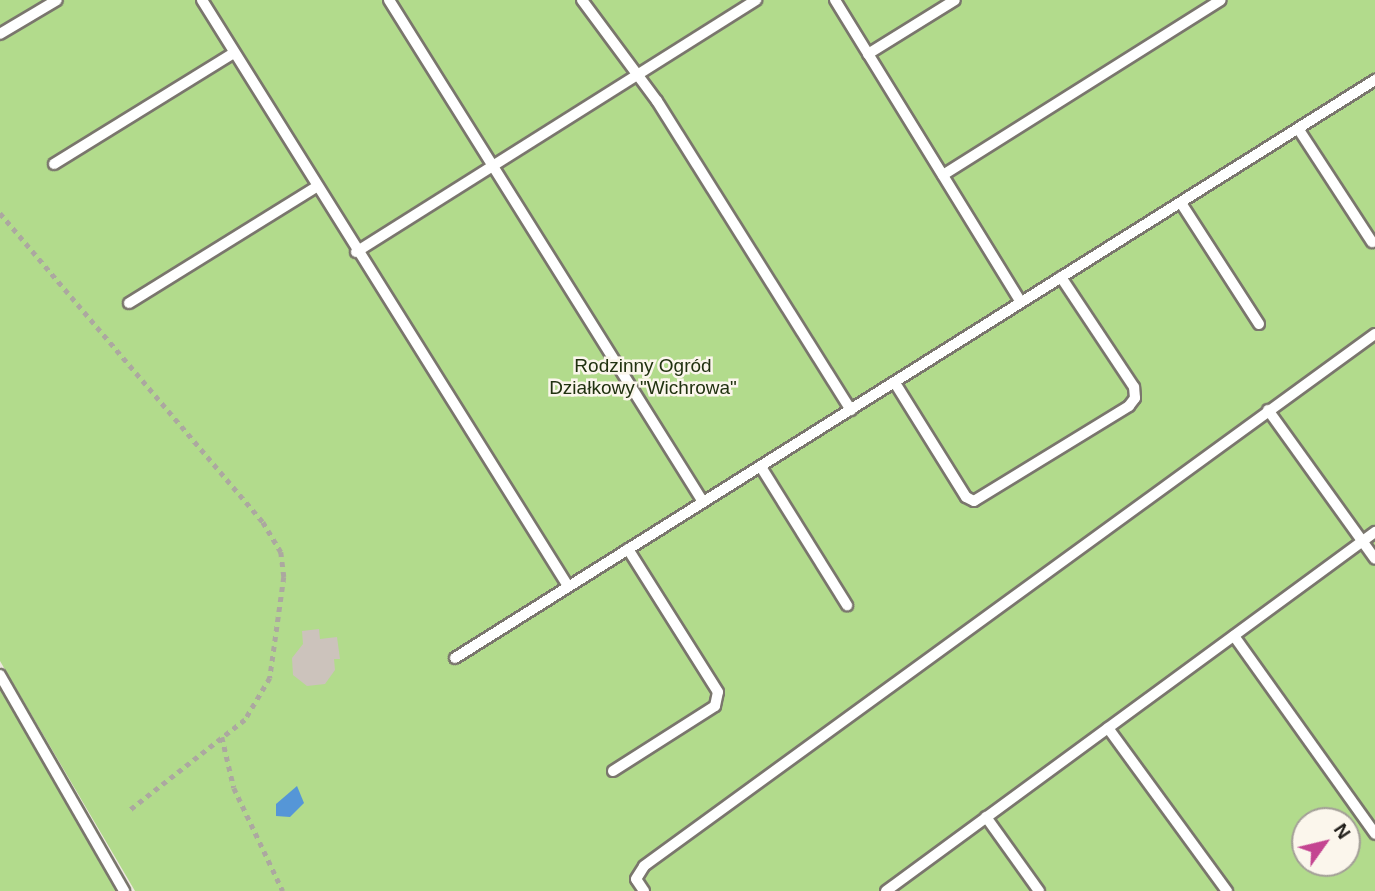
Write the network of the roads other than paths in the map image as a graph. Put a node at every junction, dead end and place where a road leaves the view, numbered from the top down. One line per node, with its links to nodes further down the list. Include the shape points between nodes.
1 (57, 0): 9 (lane)
2 (202, 0): 10 (lane)
3 (389, 0): 16 (lane)
4 (582, 0): 12 (lane)
5 (755, 0): 12 (lane)
6 (835, 0): 11 (lane)
7 (955, 0): 11 (lane)
8 (1221, 0): 17 (lane)
9 (0, 34)
10 (234, 53): 15 (lane); 18 (lane)
11 (868, 54): 17 (lane)
12 (635, 75): 16 (lane); 28 (lane)
13 (1375, 80): 14 (lane)
14 (1299, 130): 19 (lane); 20 (lane)
15 (54, 164)
16 (492, 165): 21 (lane); 31 (lane)
17 (943, 175): 23 (lane)
18 (316, 187): 21 (lane); 24 (lane)
19 (1181, 203): 22 (lane); 25 (lane)
20 (1372, 242)
21 (356, 252): 36 (lane)
22 (1061, 277): 23 (lane); 27 (lane, via 1134,387 1135,398 1129,406 974,501 966,497)
23 (1021, 302): 27 (lane)
24 (130, 303)
25 (1259, 324)
26 (1375, 334): 29 (lane)
27 (895, 383): 28 (lane)
28 (851, 410): 30 (lane)
29 (1268, 410): 33 (lane); 46 (lane, via 644,866 636,879)
30 (761, 467): 31 (lane); 37 (lane)
31 (703, 502): 34 (lane)
32 (1375, 532): 33 (lane)
33 (1362, 541): 35 (lane); 38 (lane)
34 (628, 549): 36 (lane); 42 (lane, via 718,692 715,706)
35 (1375, 559)
36 (568, 586): 39 (lane)
37 (847, 605)
38 (1234, 636): 41 (lane); 44 (lane)
39 (455, 658)
40 (0, 675): 45 (lane)
41 (1108, 728): 43 (lane); 49 (lane)
42 (613, 771)
43 (986, 817): 47 (lane); 48 (lane)
44 (1375, 834)
45 (124, 891)
46 (644, 891)
47 (886, 891)
48 (1039, 891)
49 (1227, 891)

